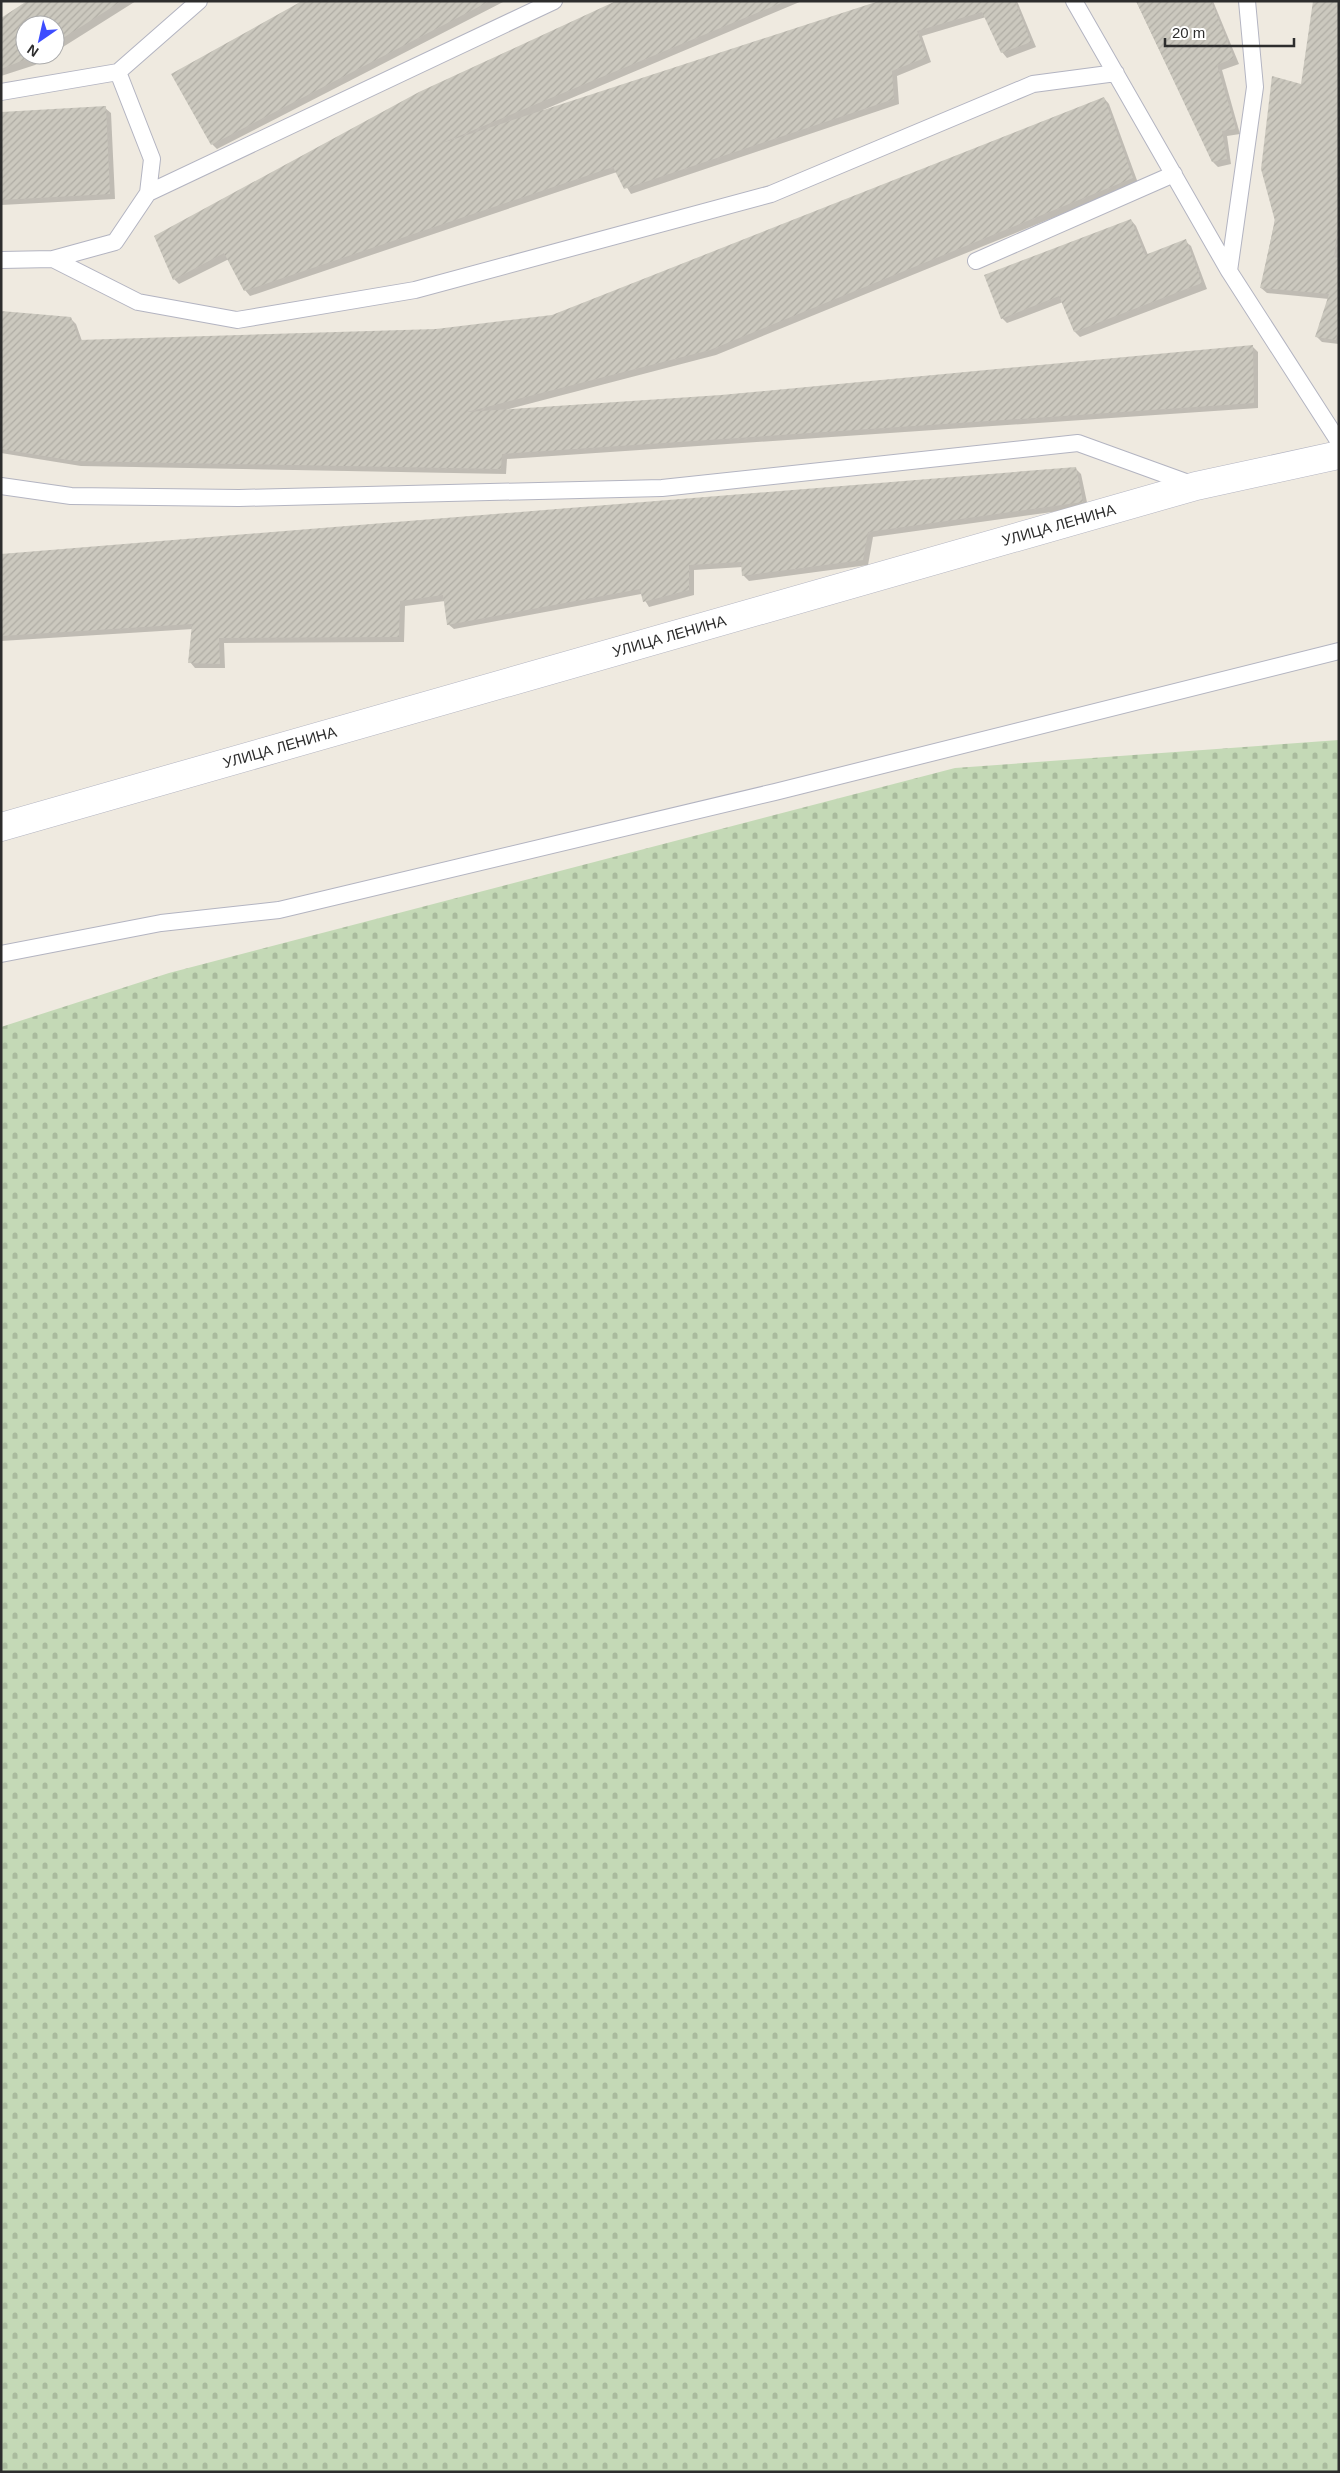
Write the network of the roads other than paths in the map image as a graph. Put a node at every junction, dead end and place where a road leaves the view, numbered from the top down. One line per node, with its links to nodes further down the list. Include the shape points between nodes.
1 (199, 1): 5 (lane)
2 (554, 1): 9 (lane)
3 (1074, 1): 6 (lane)
4 (1246, 1): 13 (lane, via 1255,87)
5 (118, 72): 7 (lane); 9 (lane, via 152,160)
6 (1116, 73): 8 (lane); 10 (lane, via 1034,84 771,194 405,291 237,320 138,302)
7 (1, 92)
8 (1174, 174): 12 (lane); 13 (lane)
9 (148, 193): 10 (lane, via 115,242)
10 (53, 259): 11 (lane)
11 (1, 260)
12 (976, 261)
13 (1229, 271): 14 (lane)
14 (1339, 442)
15 (1339, 455): 17 (street, УЛИЦА ЛЕНИНА)
16 (1, 486): 17 (lane, via 71,496 239,498 662,488 1078,443)
17 (1196, 486): 19 (street, УЛИЦА ЛЕНИНА)
18 (1339, 651): 20 (lane, via 775,792 279,910 161,923)
19 (1, 826)
20 (1, 954)

